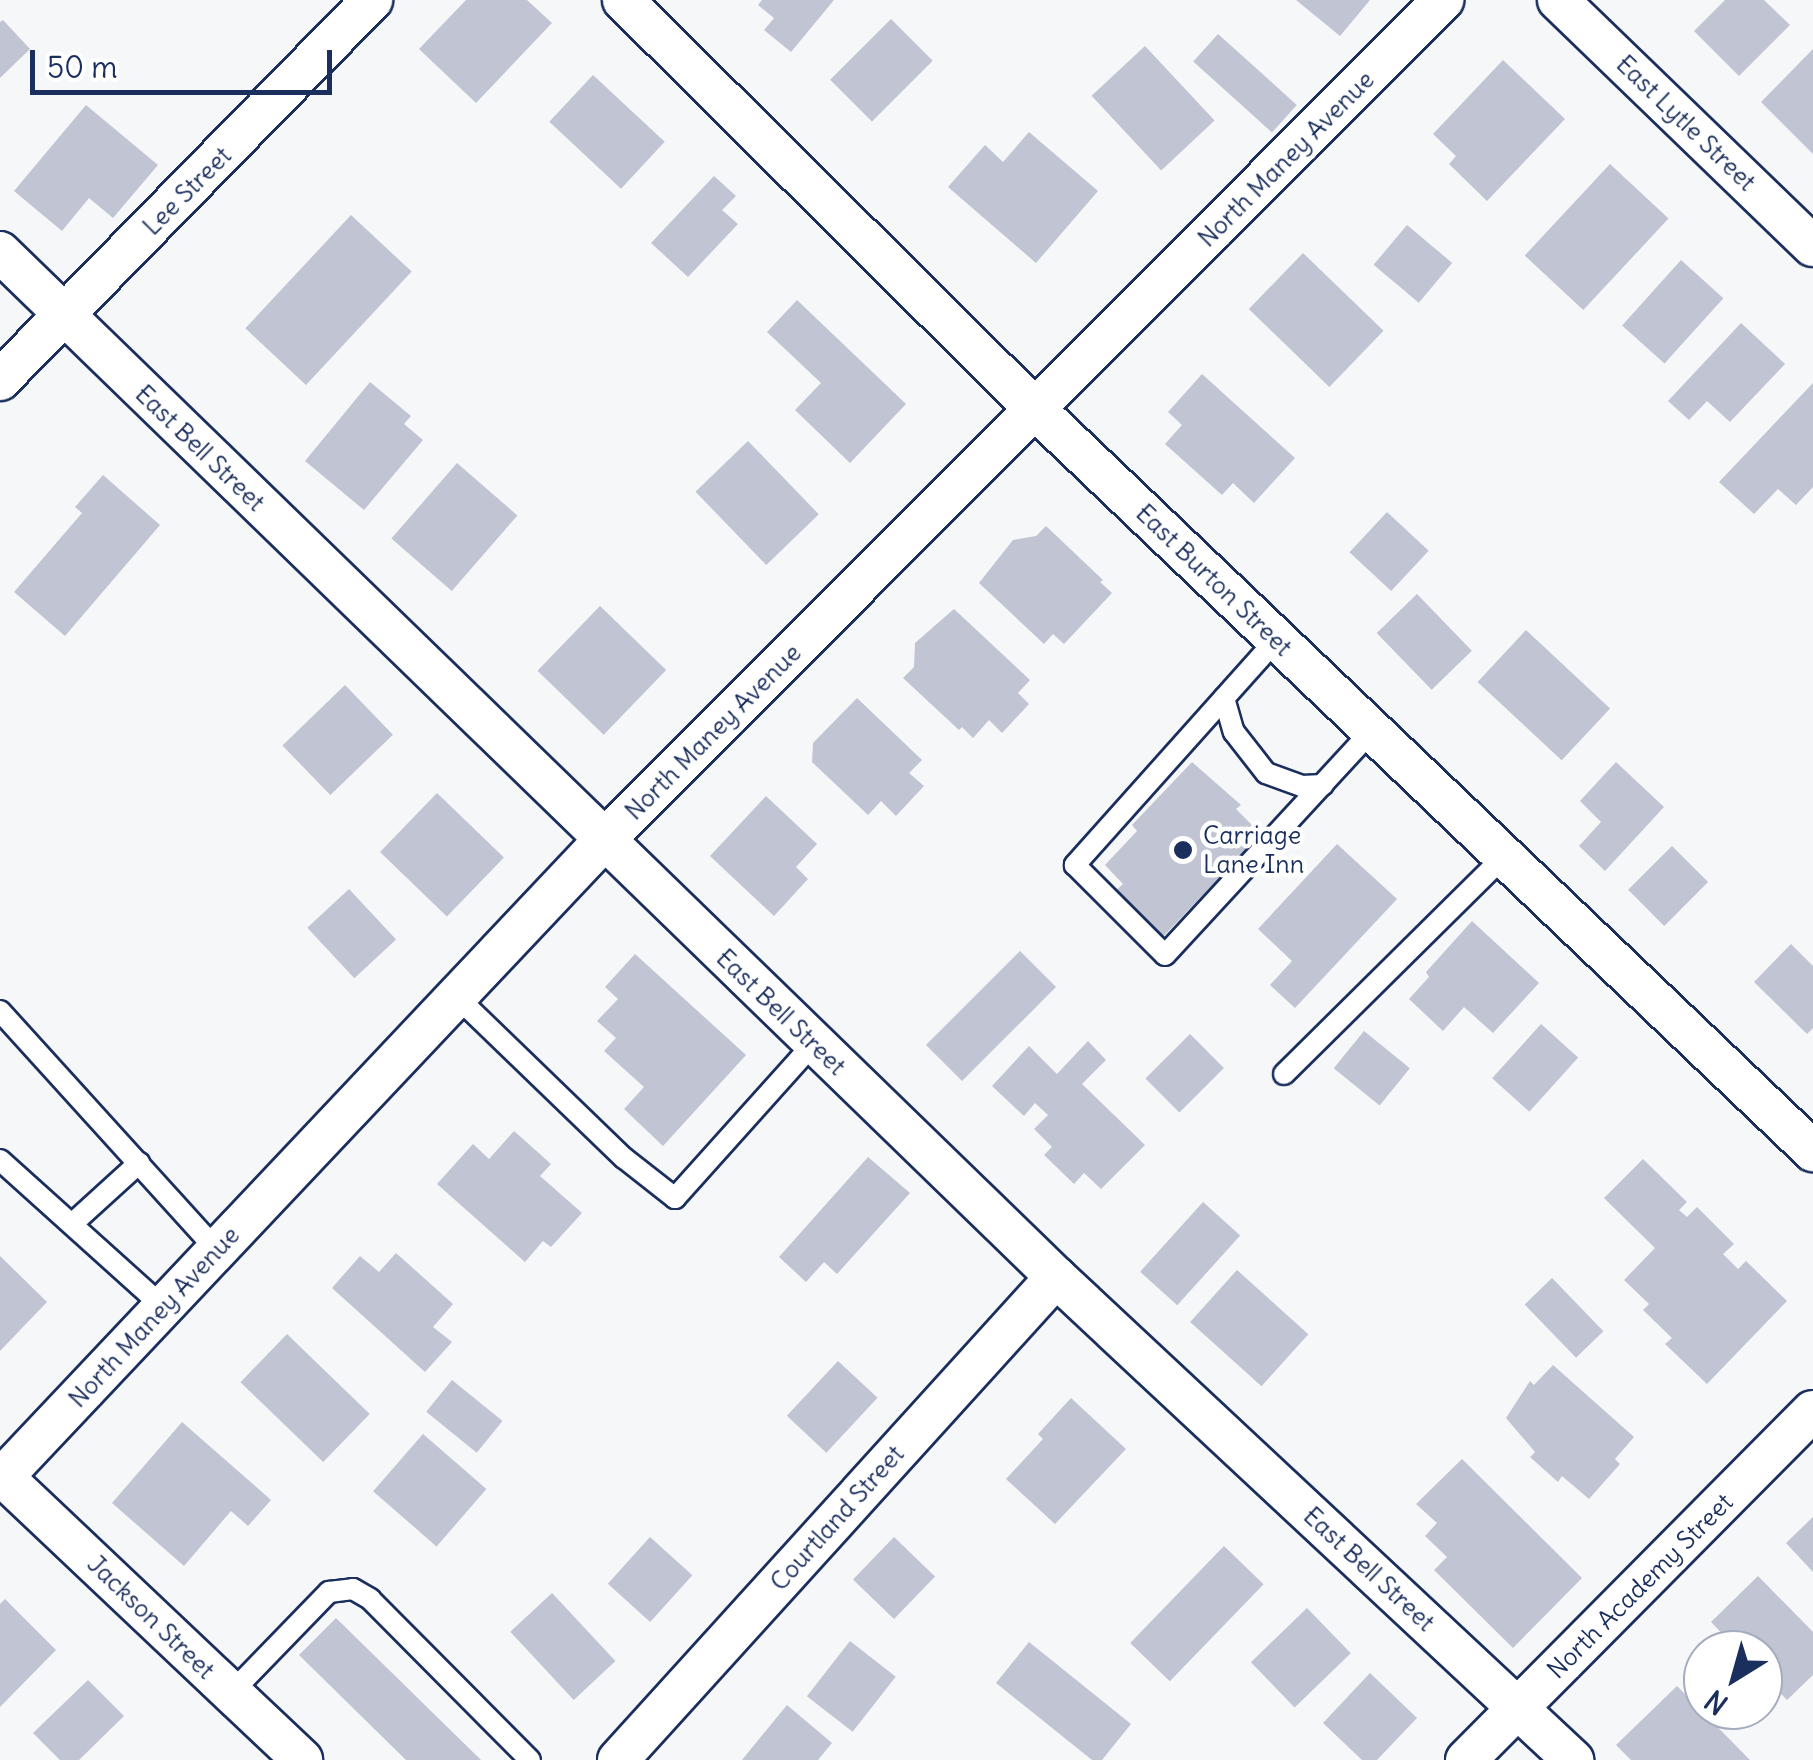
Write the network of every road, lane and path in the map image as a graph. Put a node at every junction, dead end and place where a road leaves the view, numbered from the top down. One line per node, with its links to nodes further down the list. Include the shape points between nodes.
1 (372, 0): 7 (street, Lee Street)
2 (623, 0): 9 (street, East Burton Street)
3 (1444, 0): 9 (street, North Maney Avenue)
4 (1558, 0): 5 (street, East Lytle Street)
5 (1813, 246)
6 (0, 252): 7 (street, East Bell Street)
7 (64, 315): 8 (street, Lee Street); 14 (street, East Bell Street)
8 (0, 380)
9 (1036, 410): 10 (street, East Burton Street); 14 (street, North Maney Avenue)
10 (1276, 640): 11 (lane); 12 (street, East Burton Street)
11 (1224, 698): 13 (lane, via 1234,732 1266,772 1302,786); 13 (lane, via 1075,866 1165,955)
12 (1371, 732): 13 (lane); 15 (street, East Burton Street)
13 (1323, 785)
14 (603, 841): 16 (street, North Maney Avenue); 18 (street, East Bell Street)
15 (1502, 858): 19 (lane); 20 (street, East Burton Street)
16 (457, 997): 18 (lane, via 609,1145 675,1198); 24 (street, North Maney Avenue)
17 (0, 1011): 22 (lane)
18 (813, 1044): 25 (street, East Bell Street)
19 (1284, 1074)
20 (1813, 1151)
21 (0, 1160): 23 (lane)
22 (139, 1163): 23 (lane); 24 (lane)
23 (72, 1224): 26 (lane)
24 (217, 1250): 26 (street, North Maney Avenue)
25 (1056, 1277): 30 (street, East Bell Street); 33 (street, Courtland Street)
26 (163, 1307): 28 (street, North Maney Avenue)
27 (1813, 1411): 30 (street, North Academy Street)
28 (1, 1477): 29 (street, Jackson Street)
29 (231, 1692): 31 (street, Jackson Street); 32 (lane, via 328,1592 353,1589 370,1598)
30 (1518, 1708): 34 (street, North Academy Street); 35 (street, East Bell Street)
31 (302, 1760)
32 (530, 1760)
33 (618, 1760)
34 (1466, 1760)
35 (1573, 1760)

